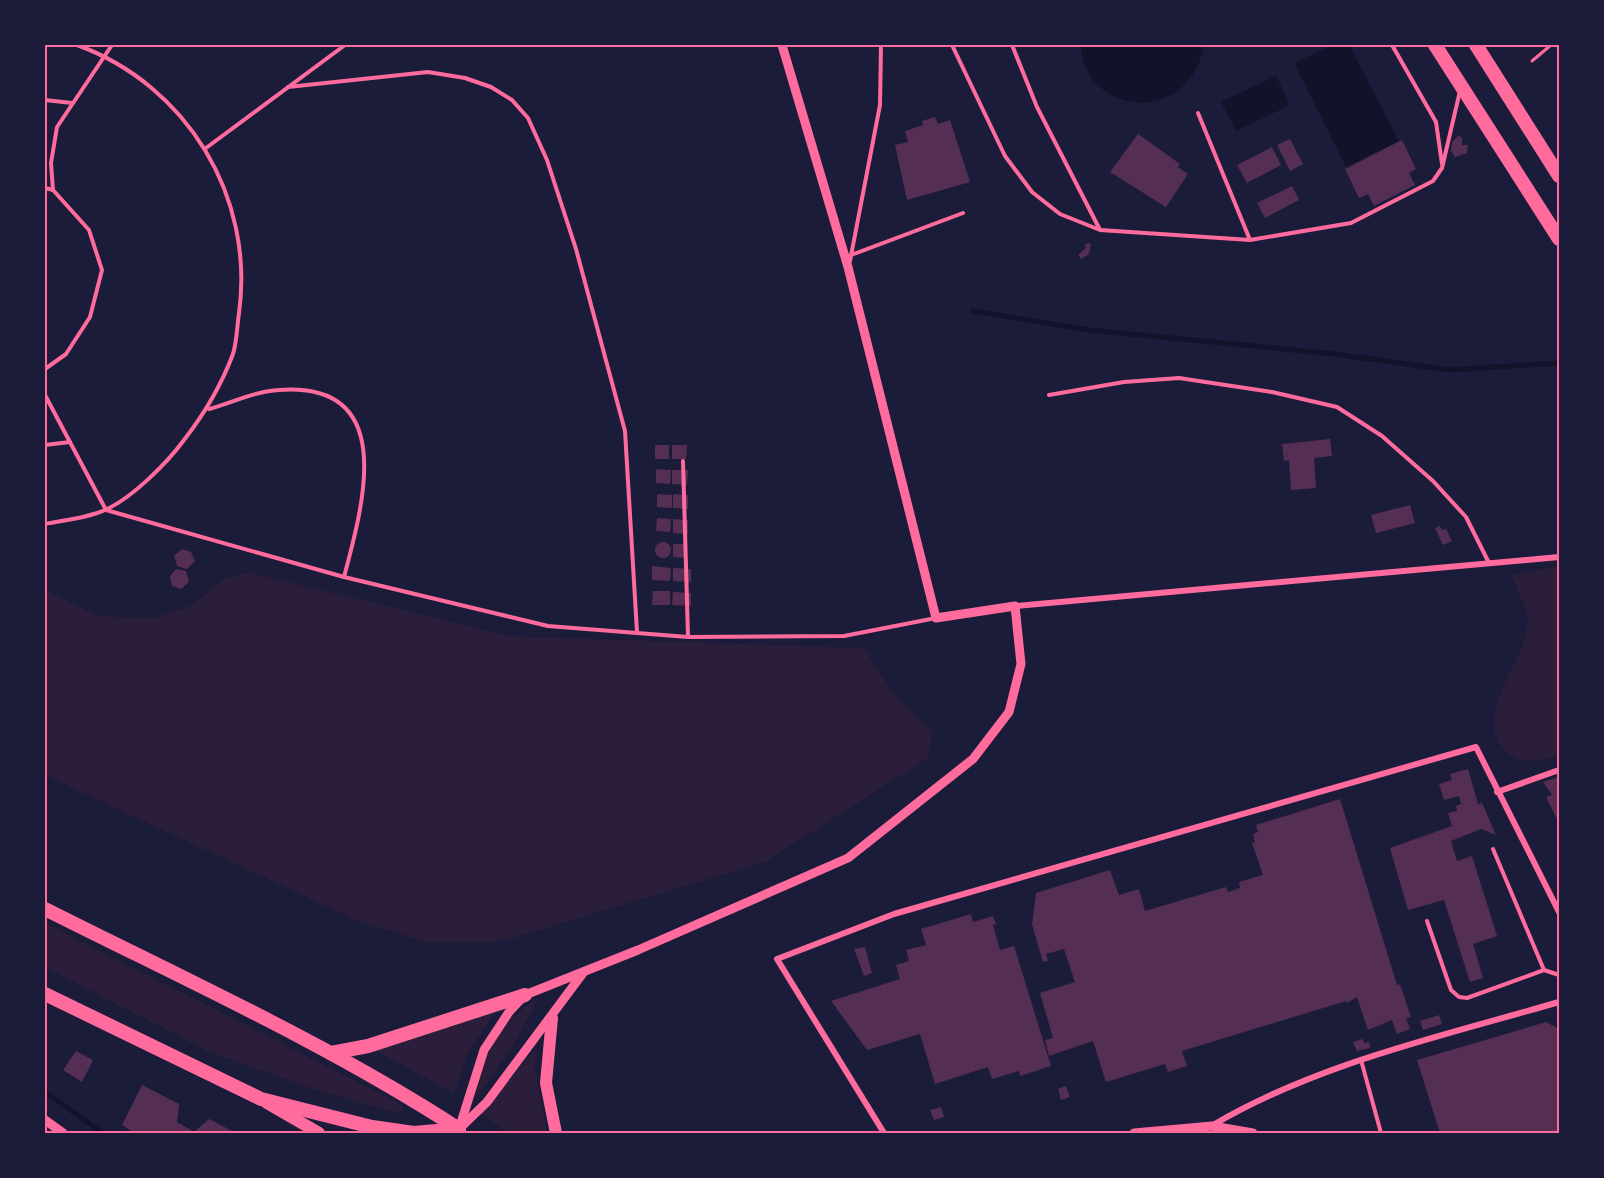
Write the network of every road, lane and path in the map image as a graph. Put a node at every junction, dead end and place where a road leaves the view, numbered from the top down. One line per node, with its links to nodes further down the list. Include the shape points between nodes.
1 (77, 45): 12 (lane)
2 (112, 45): 12 (lane)
3 (782, 45): 29 (street)
4 (881, 45): 28 (lane, via 880,105)
5 (952, 45): 25 (lane, via 1005,156 1032,192 1060,214)
6 (1012, 45): 25 (lane, via 1037,107)
7 (1392, 45): 20 (lane, via 1436,122)
8 (1435, 45): 14 (highway)
9 (1476, 45): 21 (highway)
10 (1551, 45): 13 (path)
11 (342, 46): 15 (lane)
12 (107, 56): 17 (lane); 19 (lane, via 171,103)
13 (1532, 61)
14 (1461, 85): 20 (lane); 26 (highway)
15 (288, 87): 19 (lane); 44 (lane, via 428,72 491,87 512,100 528,118 547,160 576,249 625,431)
16 (45, 100): 17 (lane)
17 (72, 103): 23 (lane, via 57,127 51,163)
18 (1198, 113): 27 (lane)
19 (206, 148): 33 (lane, via 237,220 244,280 234,351)
20 (1442, 168): 27 (lane, via 1433,180 1351,223)
21 (1559, 176)
22 (45, 188): 23 (lane)
23 (53, 190): 30 (lane, via 89,230 102,270 90,317 66,354)
24 (963, 213): 28 (lane)
25 (1100, 230): 27 (lane)
26 (1559, 239)
27 (1250, 240)
28 (851, 255): 29 (lane)
29 (848, 267): 43 (street)
30 (45, 369)
31 (1049, 395): 40 (lane, via 1124,381 1179,378 1272,392 1337,407 1382,436 1433,481 1466,517)
32 (45, 396): 34 (lane)
33 (208, 409): 37 (lane, via 171,458); 41 (lane, via 278,390 312,390 334,397 352,413 363,441 366,476)
34 (70, 442): 35 (lane); 37 (lane)
35 (45, 445)
36 (683, 461): 45 (lane)
37 (106, 510): 38 (lane); 41 (lane)
38 (45, 524)
39 (1559, 557): 40 (street)
40 (1489, 563): 42 (street)
41 (344, 577): 44 (lane, via 548,626)
42 (1015, 606): 43 (street); 53 (street, via 1021,664 1009,712 972,759 848,858)
43 (936, 618): 45 (lane, via 844,636)
44 (637, 632): 45 (lane)
45 (688, 636)
46 (1559, 770): 47 (street)
47 (1497, 792): 50 (street); 68 (street, via 1476,747 894,915 777,959)
48 (1493, 849): 52 (lane)
49 (45, 909): 59 (highway)
50 (1559, 912)
51 (1427, 921): 52 (lane, via 1451,990 1459,997 1467,998)
52 (1544, 970): 54 (lane)
53 (583, 973): 56 (street); 58 (street)
54 (1559, 975)
55 (45, 994): 61 (highway)
56 (525, 995): 59 (highway, via 368,1046); 64 (street, via 484,1050 469,1092)
57 (1559, 1002): 60 (street)
58 (552, 1018): 64 (street); 67 (main road, via 546,1083)
59 (332, 1053): 64 (highway, via 400,1090)
60 (1361, 1060): 63 (street, via 1252,1102); 71 (lane)
61 (261, 1100): 64 (highway, via 372,1127); 66 (main road)
62 (45, 1120): 65 (street)
63 (1212, 1126): 69 (street); 70 (street)
64 (461, 1132)
65 (63, 1133)
66 (319, 1133)
67 (556, 1133)
68 (884, 1133)
69 (1134, 1133)
70 (1253, 1133)
71 (1380, 1133)

